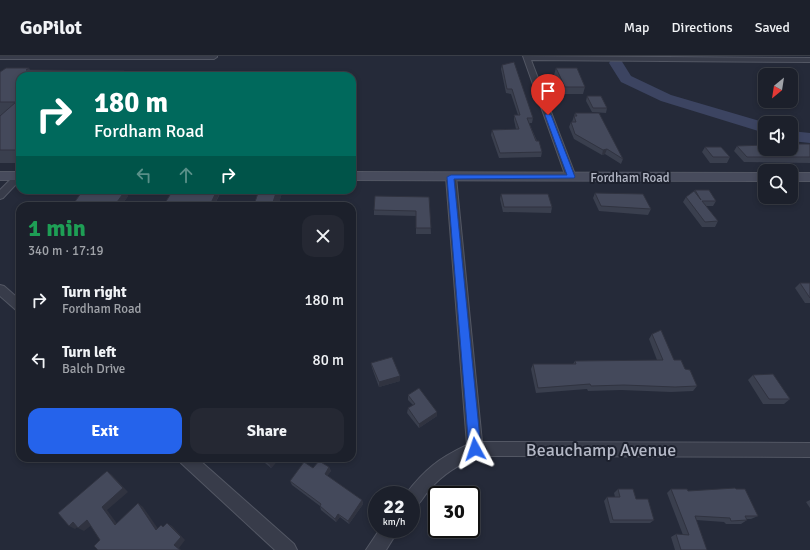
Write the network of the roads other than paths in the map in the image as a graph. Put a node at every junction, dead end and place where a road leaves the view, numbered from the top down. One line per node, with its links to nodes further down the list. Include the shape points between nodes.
1 (0, 57): 2 (street)
2 (30, 57): 3 (street); 6 (street)
3 (214, 57)
4 (527, 57): 5 (street); 11 (street)
5 (810, 60)
6 (23, 62)
7 (0, 176): 8 (street)
8 (16, 176)
9 (356, 176): 10 (street, Fordham Road)
10 (451, 177): 11 (street, Fordham Road); 19 (street)
11 (571, 177): 12 (street, Fordham Road)
12 (758, 177)
13 (798, 177): 14 (street)
14 (810, 177)
15 (16, 179): 16 (street)
16 (0, 196)
17 (0, 289): 18 (street)
18 (16, 303)
19 (475, 449): 20 (street, Beauchamp Avenue); 22 (street, Beauchamp Avenue, via 448,462)
20 (810, 450)
21 (190, 462): 24 (street)
22 (420, 489)
23 (384, 538): 25 (street)
24 (288, 550)
25 (375, 550)

